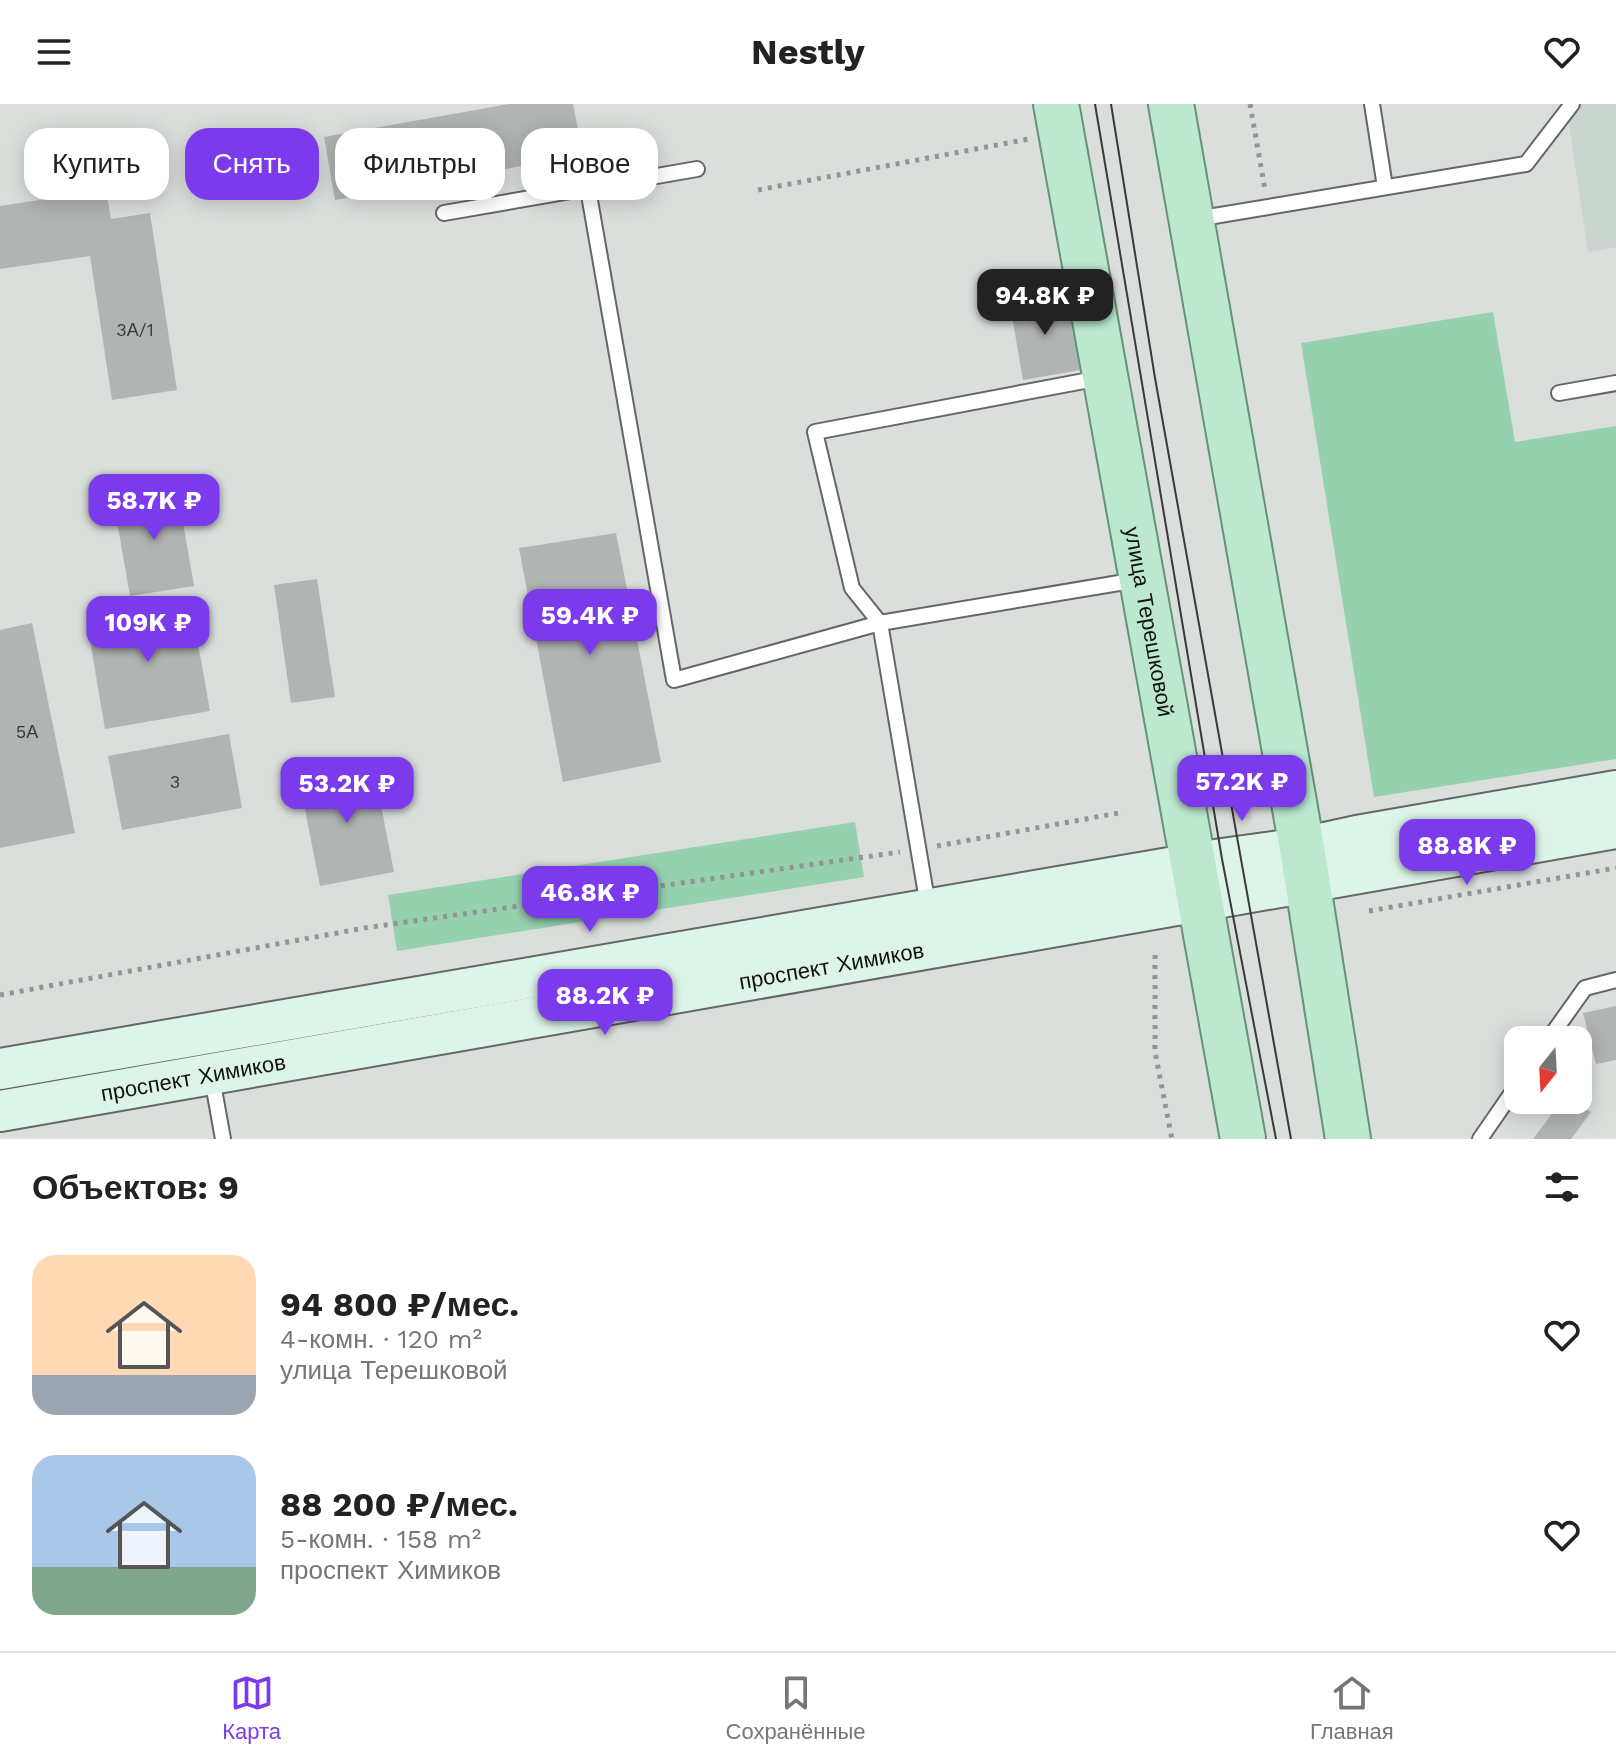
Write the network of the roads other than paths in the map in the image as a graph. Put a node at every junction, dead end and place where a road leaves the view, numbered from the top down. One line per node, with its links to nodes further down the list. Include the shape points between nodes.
1 (1171, 104): 11 (main road)
2 (1372, 104): 7 (lane)
3 (1572, 104): 7 (lane, via 1526,164)
4 (1058, 118): 12 (main road, улица Терешковой)
5 (697, 169): 6 (lane)
6 (658, 176)
7 (1385, 187): 11 (lane)
8 (522, 200): 10 (lane)
9 (590, 200): 16 (lane, via 674,680)
10 (444, 213)
11 (1192, 220): 19 (main road)
12 (1105, 377): 15 (main road, улица Терешковой); 16 (lane, via 815,432 852,588)
13 (1616, 383): 14 (lane)
14 (1559, 393)
15 (1141, 580): 16 (lane); 20 (main road, улица Терешковой)
16 (880, 623): 21 (lane)
17 (1616, 791): 19 (main road, проспект Химиков, via 1357,836)
18 (1616, 828): 19 (main road, проспект Химиков)
19 (1305, 865): 20 (main road, проспект Химиков); 31 (main road)
20 (1196, 882): 21 (main road, проспект Химиков); 26 (main road, проспект Химиков); 30 (main road, улица Терешковой)
21 (929, 909): 25 (main road, проспект Химиков)
22 (1616, 980): 23 (lane, via 1585,988)
23 (1558, 1026)
24 (0, 1069): 25 (main road, проспект Химиков)
25 (111, 1071): 26 (main road, проспект Химиков); 28 (main road, проспект Химиков)
26 (211, 1073): 29 (lane)
27 (1504, 1104): 32 (lane)
28 (0, 1111)
29 (223, 1139)
30 (1243, 1139)
31 (1348, 1139)
32 (1480, 1139)

